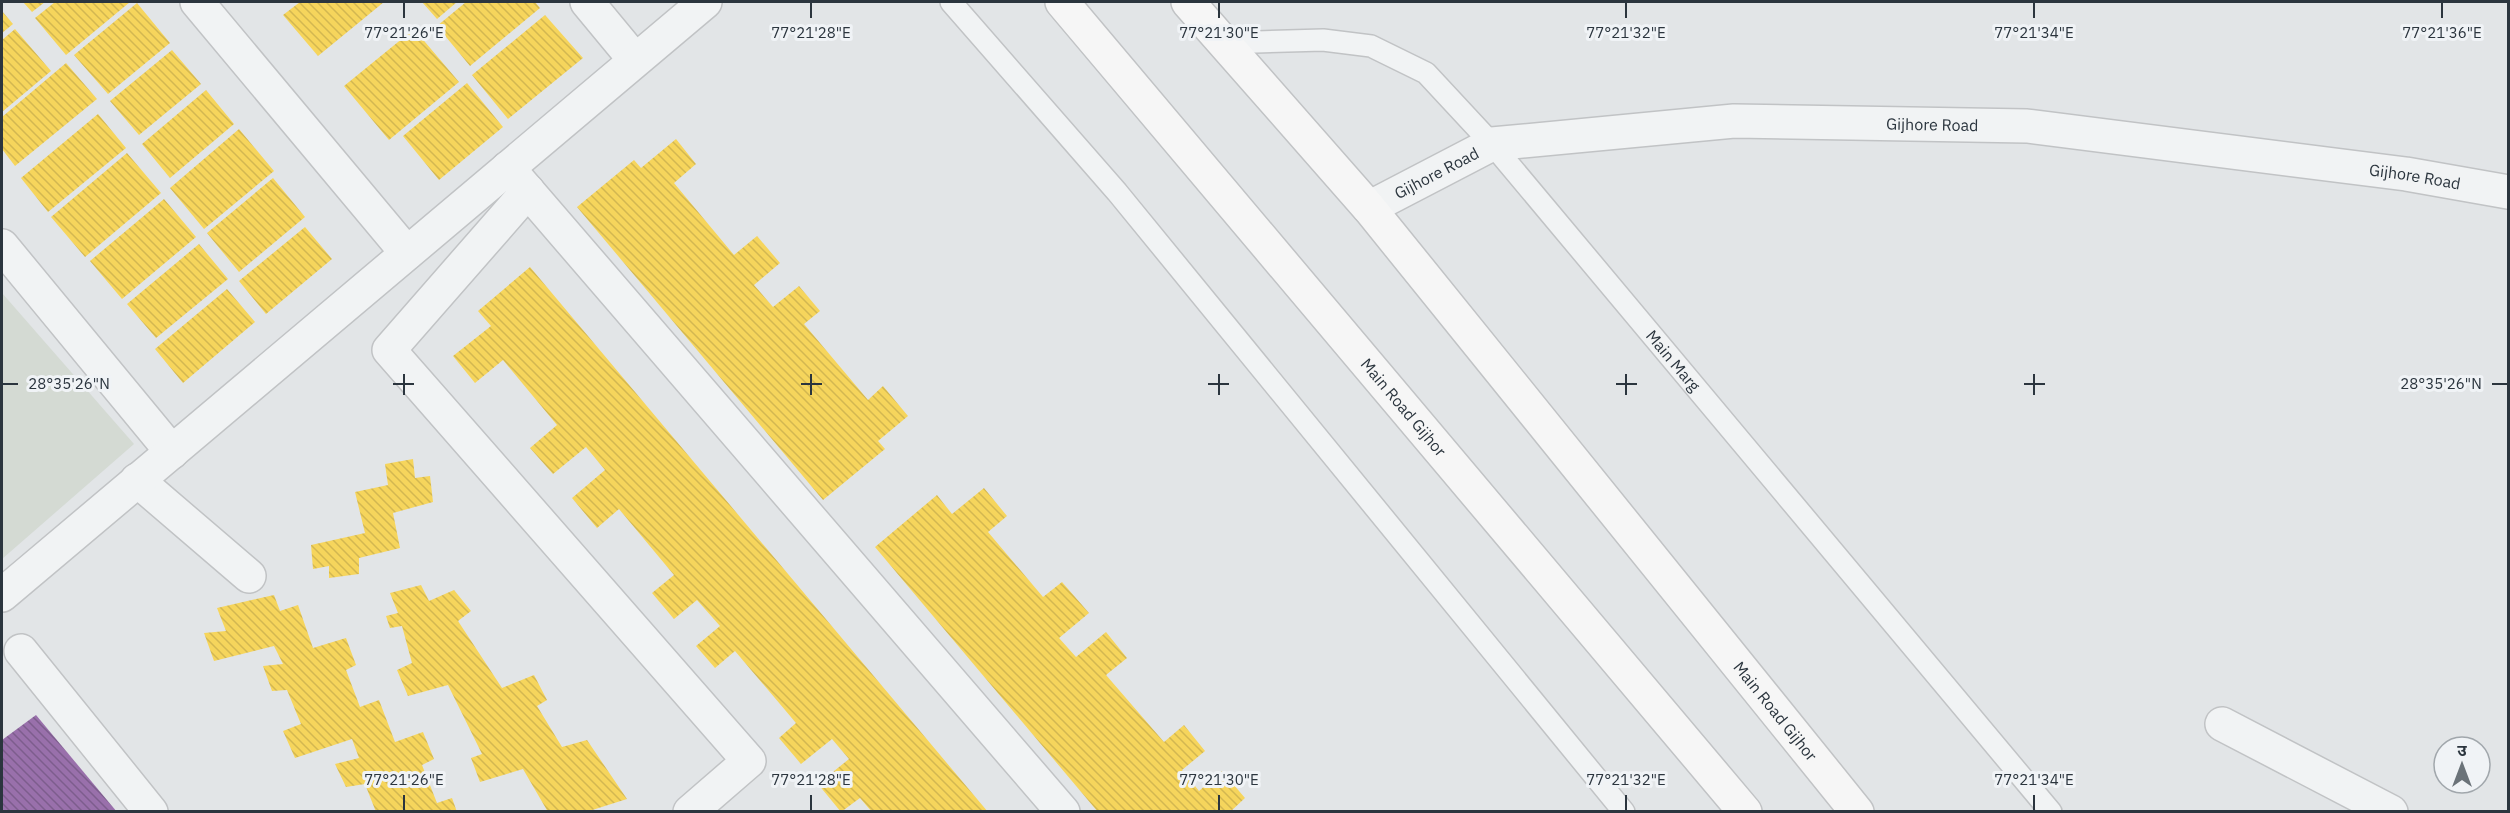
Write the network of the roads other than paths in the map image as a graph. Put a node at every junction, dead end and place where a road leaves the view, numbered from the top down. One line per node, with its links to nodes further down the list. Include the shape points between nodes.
1 (197, 2): 14 (street)
2 (586, 2): 8 (street)
3 (705, 2): 8 (street)
4 (951, 2): 25 (lane, via 1117,192)
5 (1062, 2): 21 (street, Main Road Gijhor)
6 (1188, 2): 7 (street, Main Road Gijhor)
7 (1224, 43): 9 (lane, Main Marg, via 1323,40 1371,46 1426,73); 12 (street, Main Road Gijhor)
8 (635, 60): 10 (street)
9 (1492, 144): 11 (street, Gijhore Road, via 1734,121 2027,126 2406,174); 12 (street, Gijhore Road); 27 (lane, Main Marg)
10 (518, 179): 14 (street); 23 (street, via 389,350 749,761); 24 (street)
11 (2508, 192)
12 (1369, 208): 26 (street, Main Road Gijhor)
13 (2, 246): 15 (street)
14 (406, 253): 15 (street)
15 (172, 452): 16 (street)
16 (137, 480): 17 (street); 18 (street)
17 (249, 576)
18 (2, 595)
19 (21, 651): 22 (street)
20 (2222, 724): 28 (street)
21 (1736, 809)
22 (151, 812)
23 (690, 812)
24 (1064, 812)
25 (1624, 812)
26 (1857, 812)
27 (2051, 812)
28 (2391, 812)

